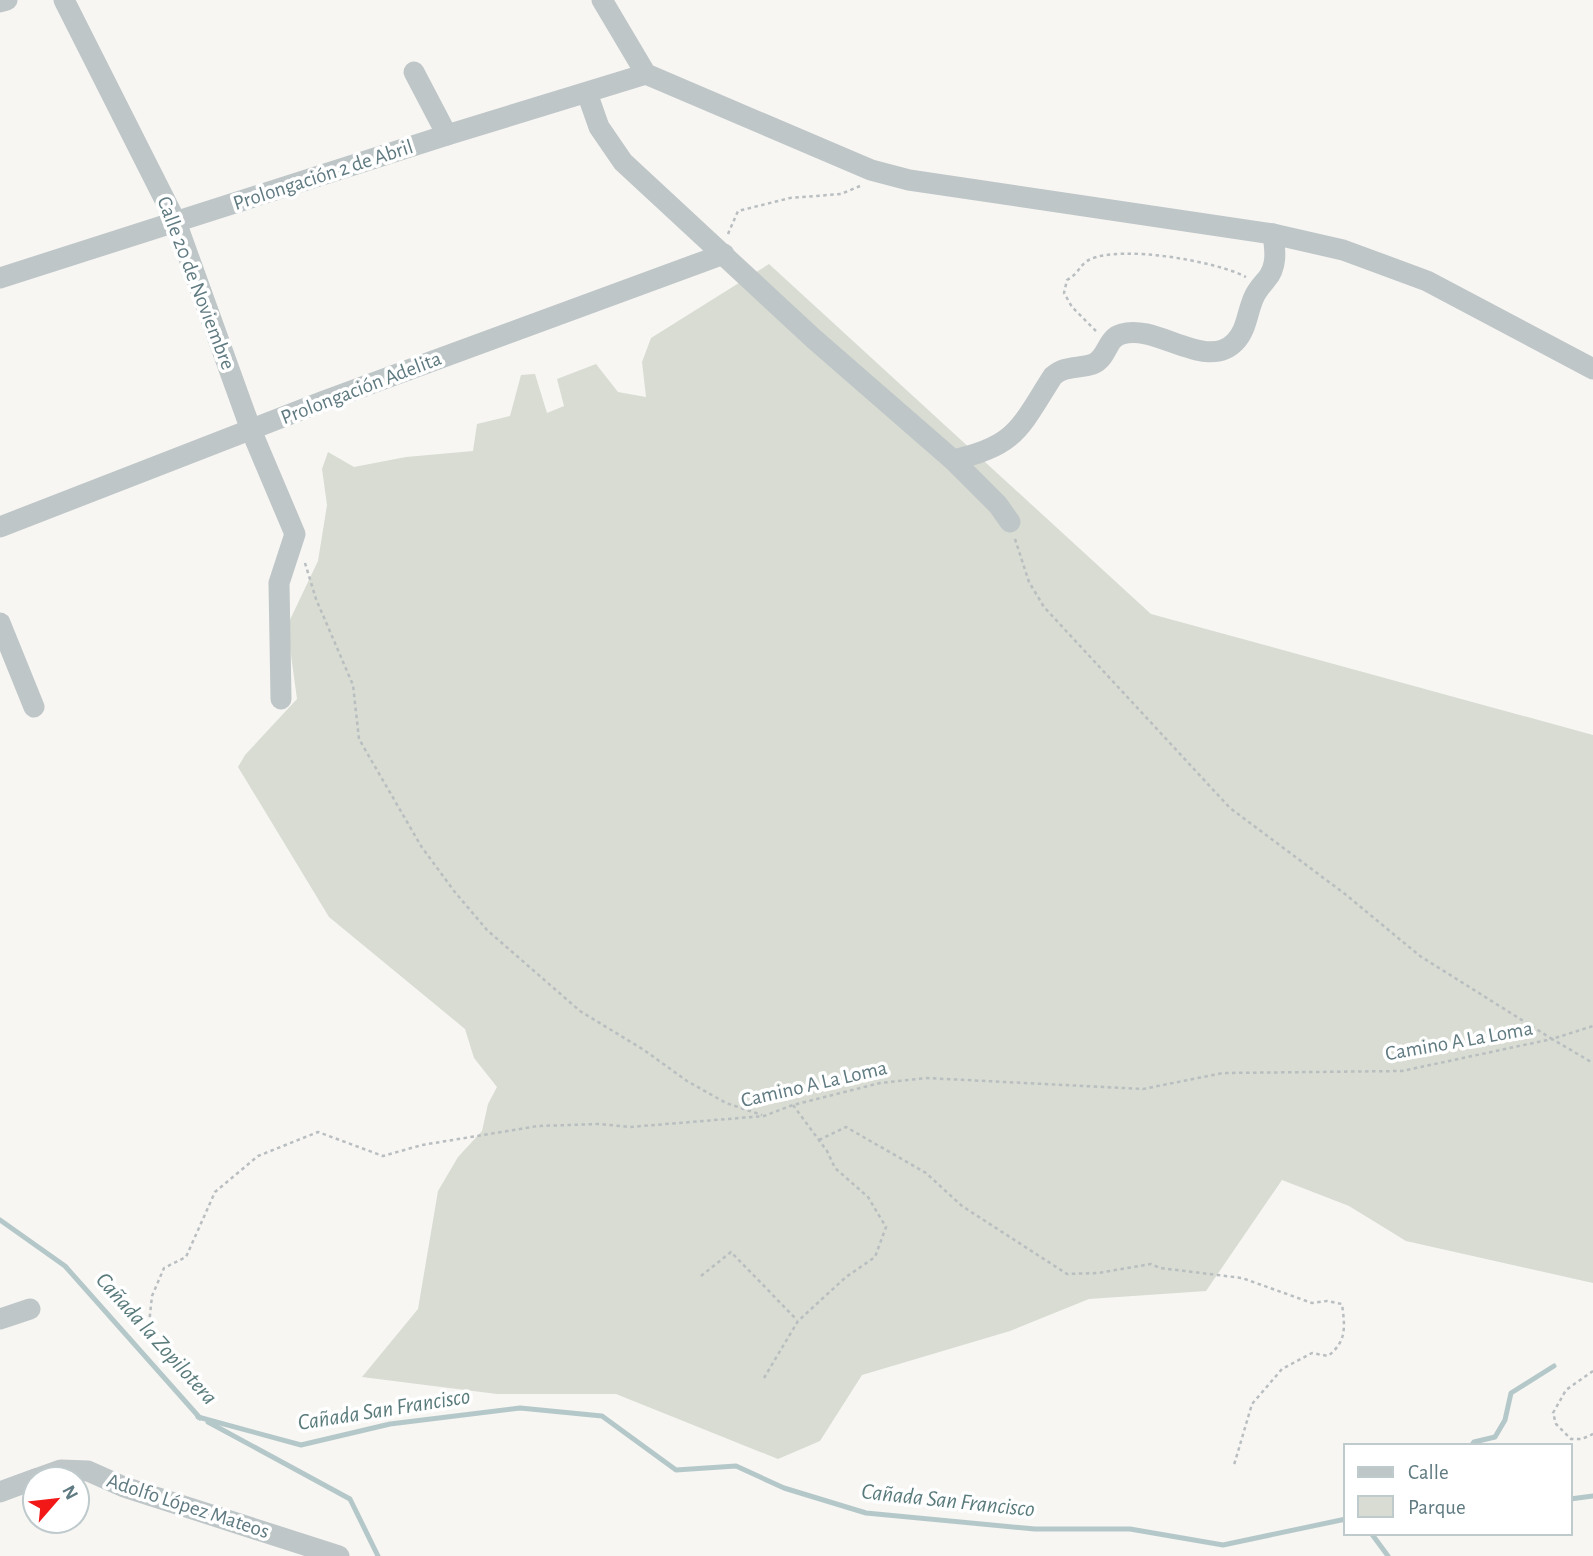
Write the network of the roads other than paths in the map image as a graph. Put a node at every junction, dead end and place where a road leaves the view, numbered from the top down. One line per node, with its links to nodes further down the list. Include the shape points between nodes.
1 (7, 0): 4 (street)
2 (64, 0): 9 (street, Calle 20 de Noviembre)
3 (602, 0): 6 (street)
4 (0, 2)
5 (414, 72): 8 (street)
6 (646, 74): 7 (street, Prolongación 2 de Abril); 10 (street, via 872,170 909,180)
7 (587, 93): 8 (street, Prolongación 2 de Abril); 11 (street, via 599,127 623,162)
8 (447, 135): 9 (street, Prolongación 2 de Abril)
9 (176, 222): 12 (street, Prolongación 2 de Abril); 14 (street, Calle 20 de Noviembre)
10 (1273, 234): 13 (street, via 1343,250 1427,281); 15 (street, via 1274,265 1251,303 1235,343 1209,353 1123,333 1109,343 1098,361 1068,367 1053,376 1020,427 1003,443)
11 (724, 254): 14 (street, Prolongación Adelita); 15 (street)
12 (0, 278)
13 (1593, 369)
14 (251, 430): 17 (street, Prolongación Adelita); 19 (street, Calle 20 de Noviembre, via 295,534 279,583)
15 (953, 460): 16 (street)
16 (1010, 522)
17 (0, 527)
18 (0, 623): 20 (street)
19 (281, 699)
20 (34, 707)
21 (30, 1309): 22 (street)
22 (0, 1319)
23 (91, 1472): 26 (street, Adolfo López Mateos)
24 (21, 1484): 25 (street, Adolfo López Mateos)
25 (0, 1492)
26 (339, 1556)

